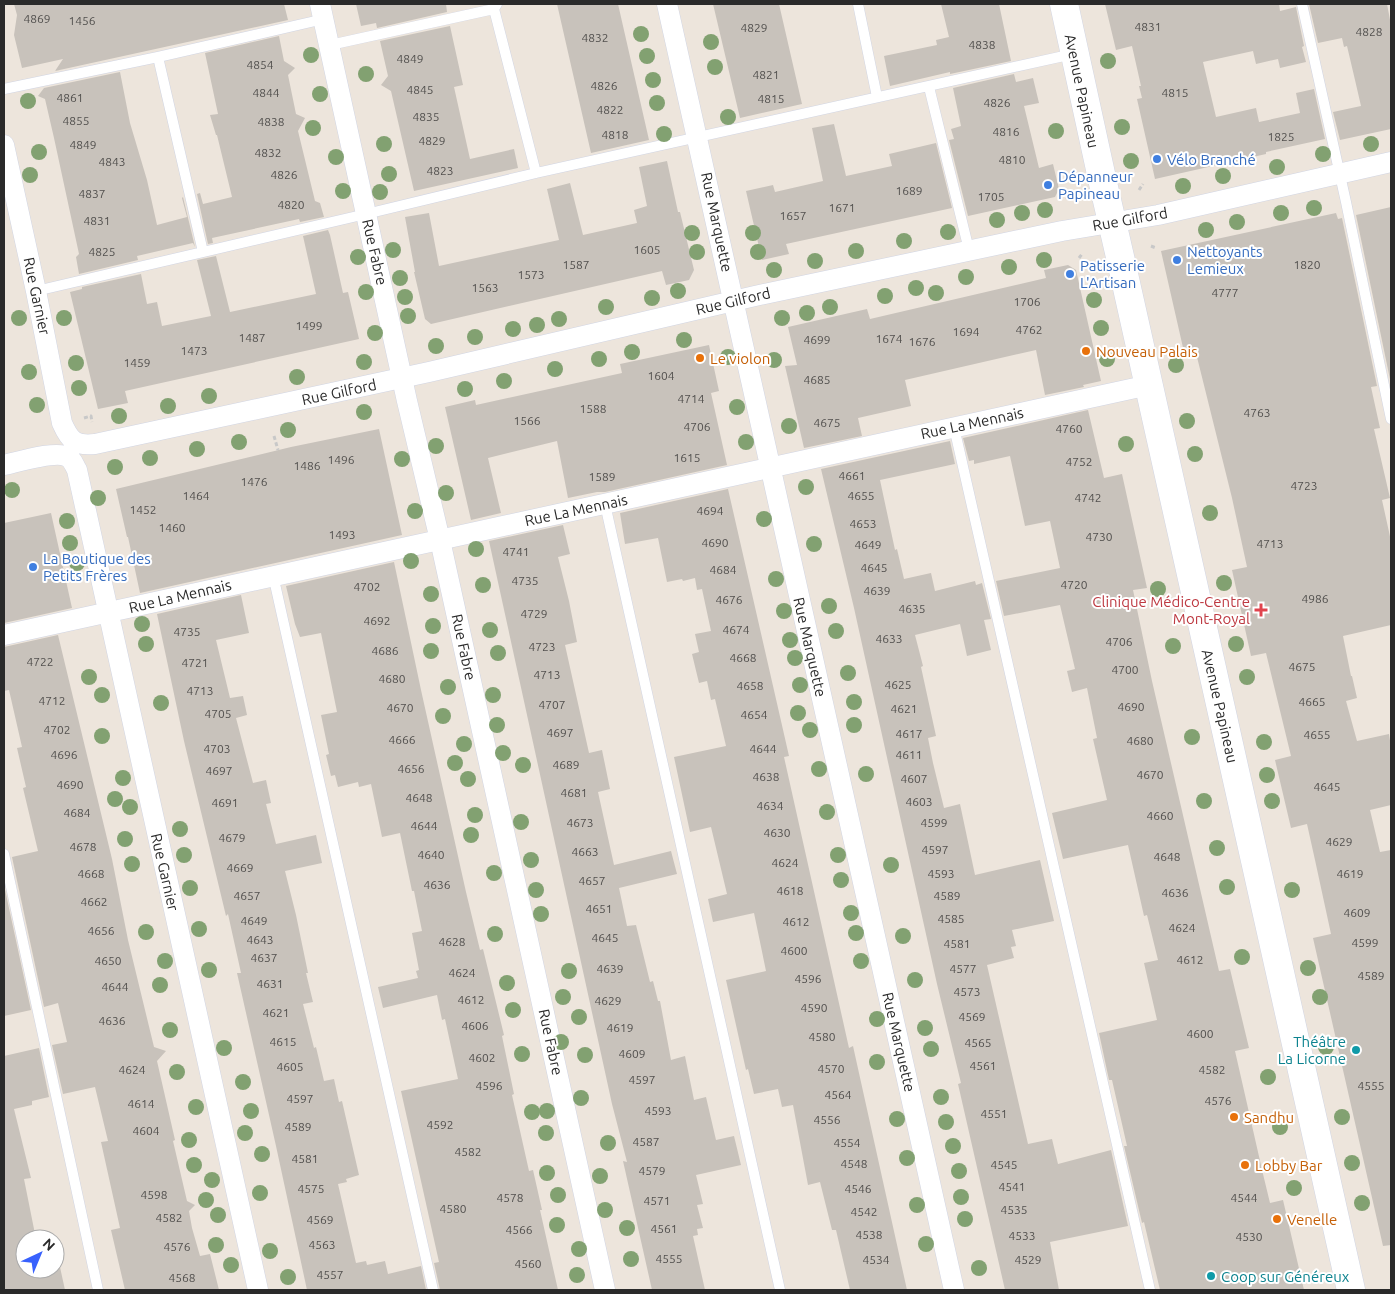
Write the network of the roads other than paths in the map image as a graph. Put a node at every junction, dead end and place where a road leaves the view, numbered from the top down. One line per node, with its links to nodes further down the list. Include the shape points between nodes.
1 (667, 4): 13 (street, Rue Marquette)
2 (858, 4): 12 (lane)
3 (1064, 4): 8 (main road, Avenue Papineau)
4 (1302, 4): 17 (lane)
5 (495, 6): 7 (lane); 16 (lane)
6 (322, 12): 7 (street, Rue Fabre); 9 (lane)
7 (330, 45): 18 (street, Rue Fabre)
8 (1074, 54): 10 (lane); 19 (main road, Avenue Papineau)
9 (158, 57): 11 (lane); 21 (lane)
10 (929, 87): 12 (lane); 20 (lane)
11 (4, 89)
12 (877, 98): 13 (lane)
13 (698, 137): 16 (lane); 23 (street, Rue Marquette)
14 (4, 145): 22 (street, Rue Garnier)
15 (1391, 162): 17 (street, Rue Gilford)
16 (536, 173): 18 (lane)
17 (1340, 174): 19 (street, Rue Gilford, via 1158,215); 26 (lane)
18 (366, 214): 21 (lane); 24 (street, Rue Fabre)
19 (1112, 222): 20 (street, Rue Gilford); 25 (main road, Avenue Papineau)
20 (969, 250): 23 (street, Rue Gilford)
21 (203, 252): 22 (lane)
22 (36, 291): 28 (street, Rue Garnier, via 62,423)
23 (734, 301): 24 (street, Rue Gilford); 30 (street, Rue Marquette)
24 (402, 378): 28 (street, Rue Gilford, via 83,445); 32 (street, Rue Fabre)
25 (1149, 385): 27 (street, Rue La Mennais); 37 (main road, Avenue Papineau)
26 (1391, 419)
27 (954, 427): 30 (street, Rue La Mennais); 44 (lane)
28 (72, 450): 29 (street, Rue Gilford); 34 (street, Rue Garnier)
29 (4, 465)
30 (770, 467): 31 (street, Rue La Mennais); 43 (street, Rue Marquette)
31 (605, 504): 32 (street, Rue La Mennais); 42 (lane)
32 (440, 540): 33 (street, Rue La Mennais); 41 (street, Rue Fabre)
33 (273, 575): 34 (street, Rue La Mennais); 40 (lane)
34 (107, 613): 35 (street, Rue La Mennais); 39 (street, Rue Garnier)
35 (4, 635)
36 (4, 854): 38 (lane)
37 (1348, 1289)
38 (98, 1290)
39 (258, 1290)
40 (433, 1290)
41 (605, 1290)
42 (780, 1290)
43 (954, 1290)
44 (1150, 1290)

